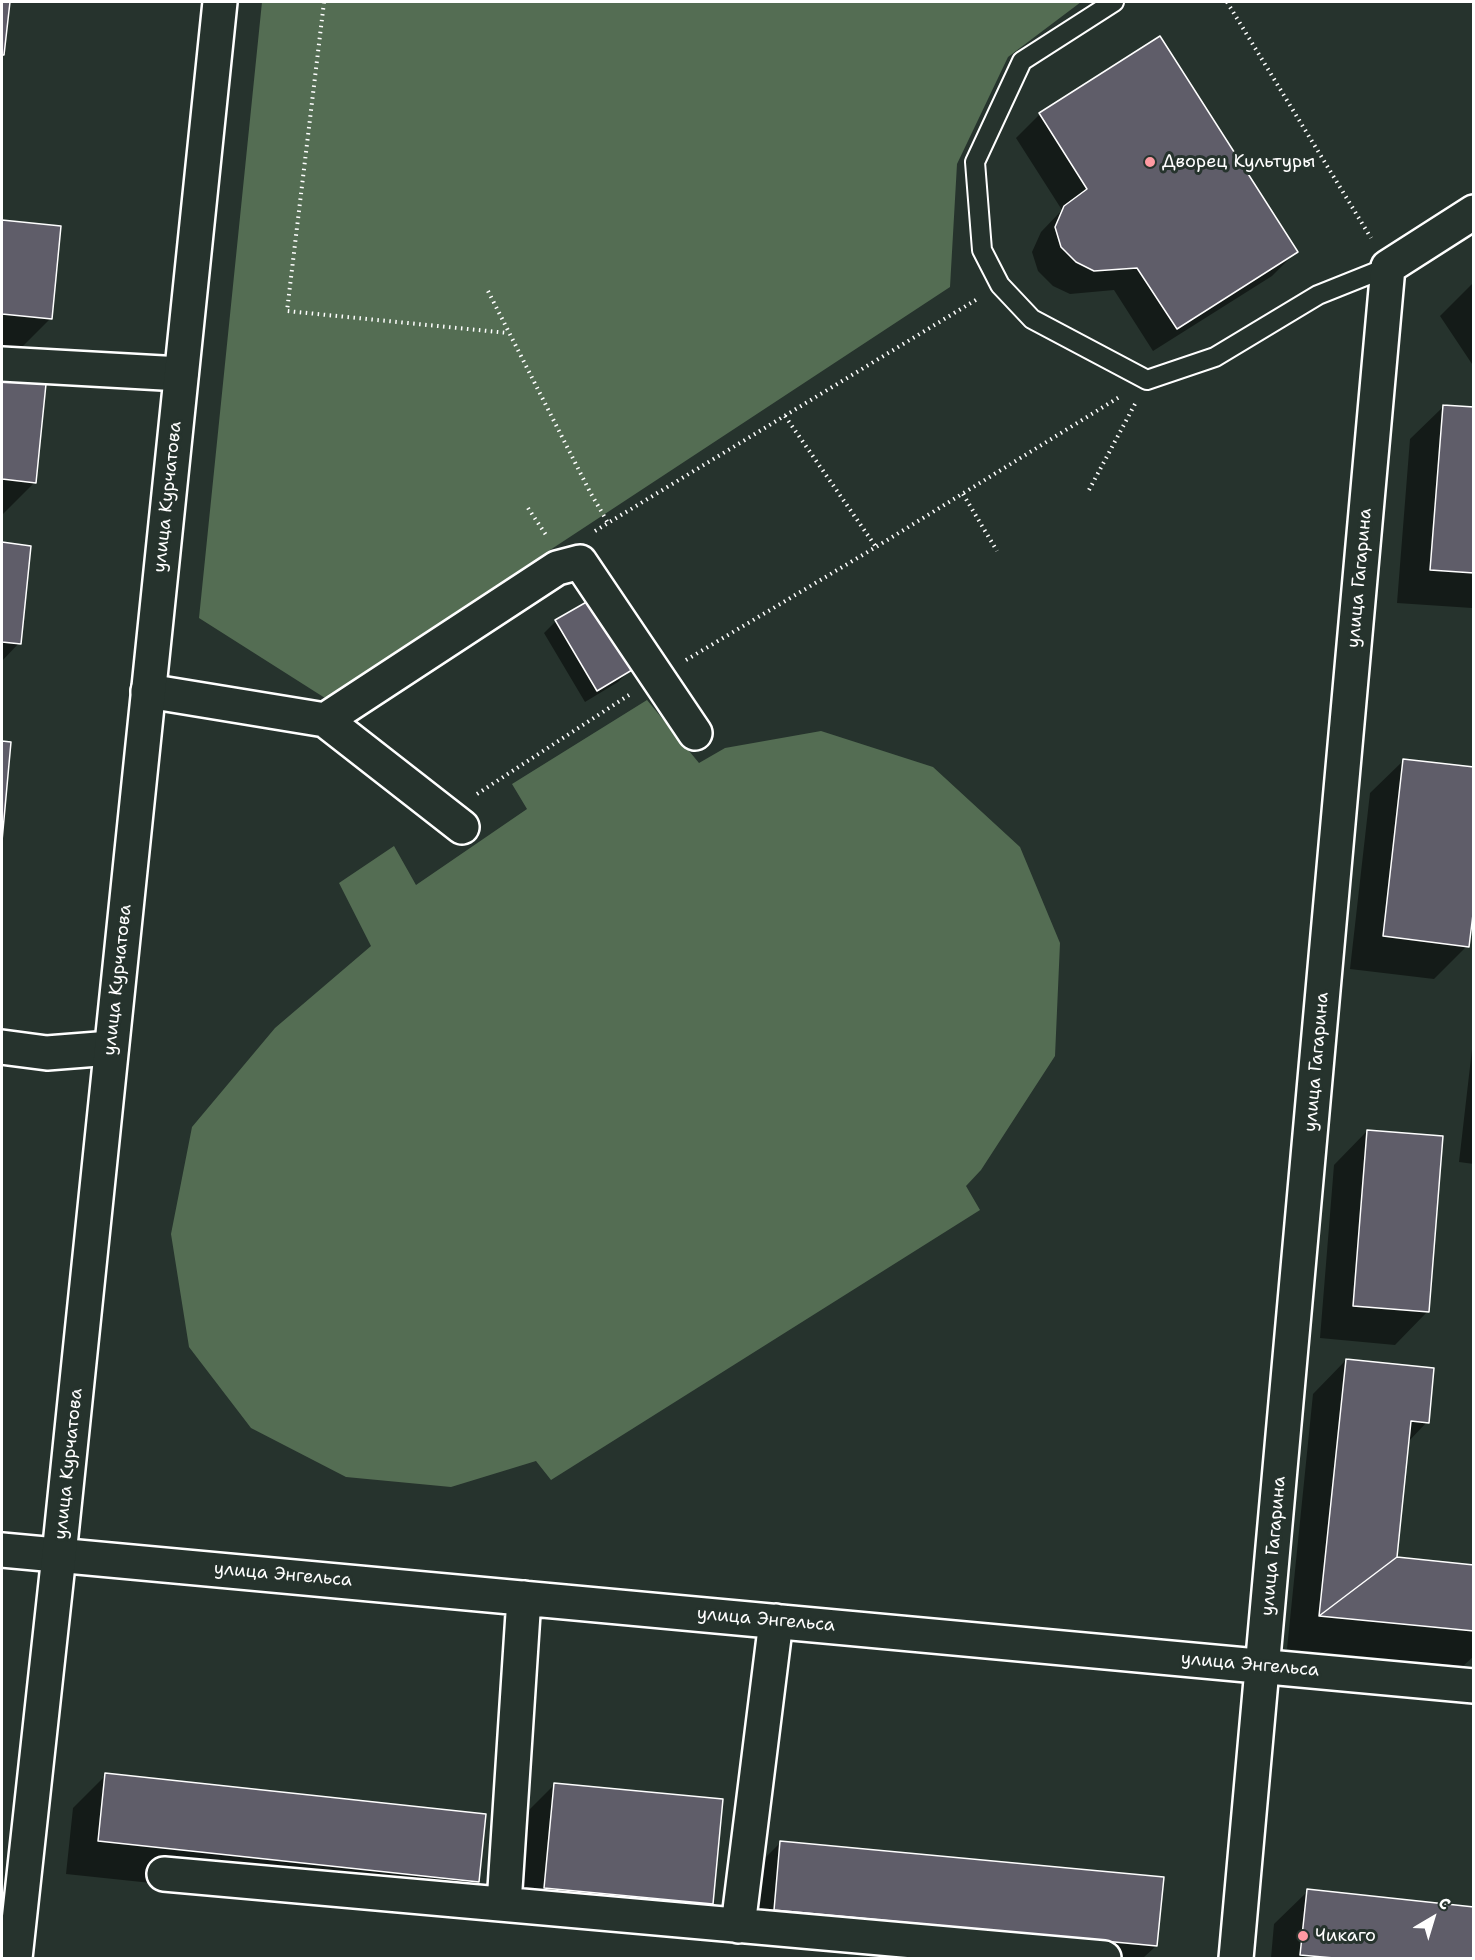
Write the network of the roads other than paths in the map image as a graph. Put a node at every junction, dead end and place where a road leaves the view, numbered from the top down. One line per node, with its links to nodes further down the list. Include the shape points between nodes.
1 (220, 2): 6 (street, улица Курчатова)
2 (1114, 2): 4 (lane, via 1022,61 975,162 982,250 1000,285 1032,320 1147,380 1215,357 1318,295)
3 (1473, 212): 4 (street)
4 (1388, 267): 17 (street, улица Гагарина)
5 (2, 364): 6 (street)
6 (181, 374): 7 (street, улица Курчатова)
7 (148, 690): 8 (street); 12 (street, улица Курчатова)
8 (325, 720): 9 (street, via 557,568 580,562); 10 (street)
9 (695, 733)
10 (453, 821)
11 (2, 1047): 12 (street, via 47,1053)
12 (111, 1048): 14 (street, улица Курчатова)
13 (2, 1550): 14 (street, улица Энгельса)
14 (59, 1554): 15 (street, улица Энгельса); 22 (street, улица Курчатова)
15 (524, 1598): 16 (street, улица Энгельса); 20 (street)
16 (776, 1621): 17 (street, улица Энгельса); 21 (street)
17 (1263, 1666): 18 (street, улица Энгельса); 24 (street, улица Гагарина)
18 (1473, 1686)
19 (164, 1874): 20 (street)
20 (504, 1905): 21 (street)
21 (738, 1926): 23 (street)
22 (15, 1959)
23 (1104, 1959)
24 (1236, 1959)

